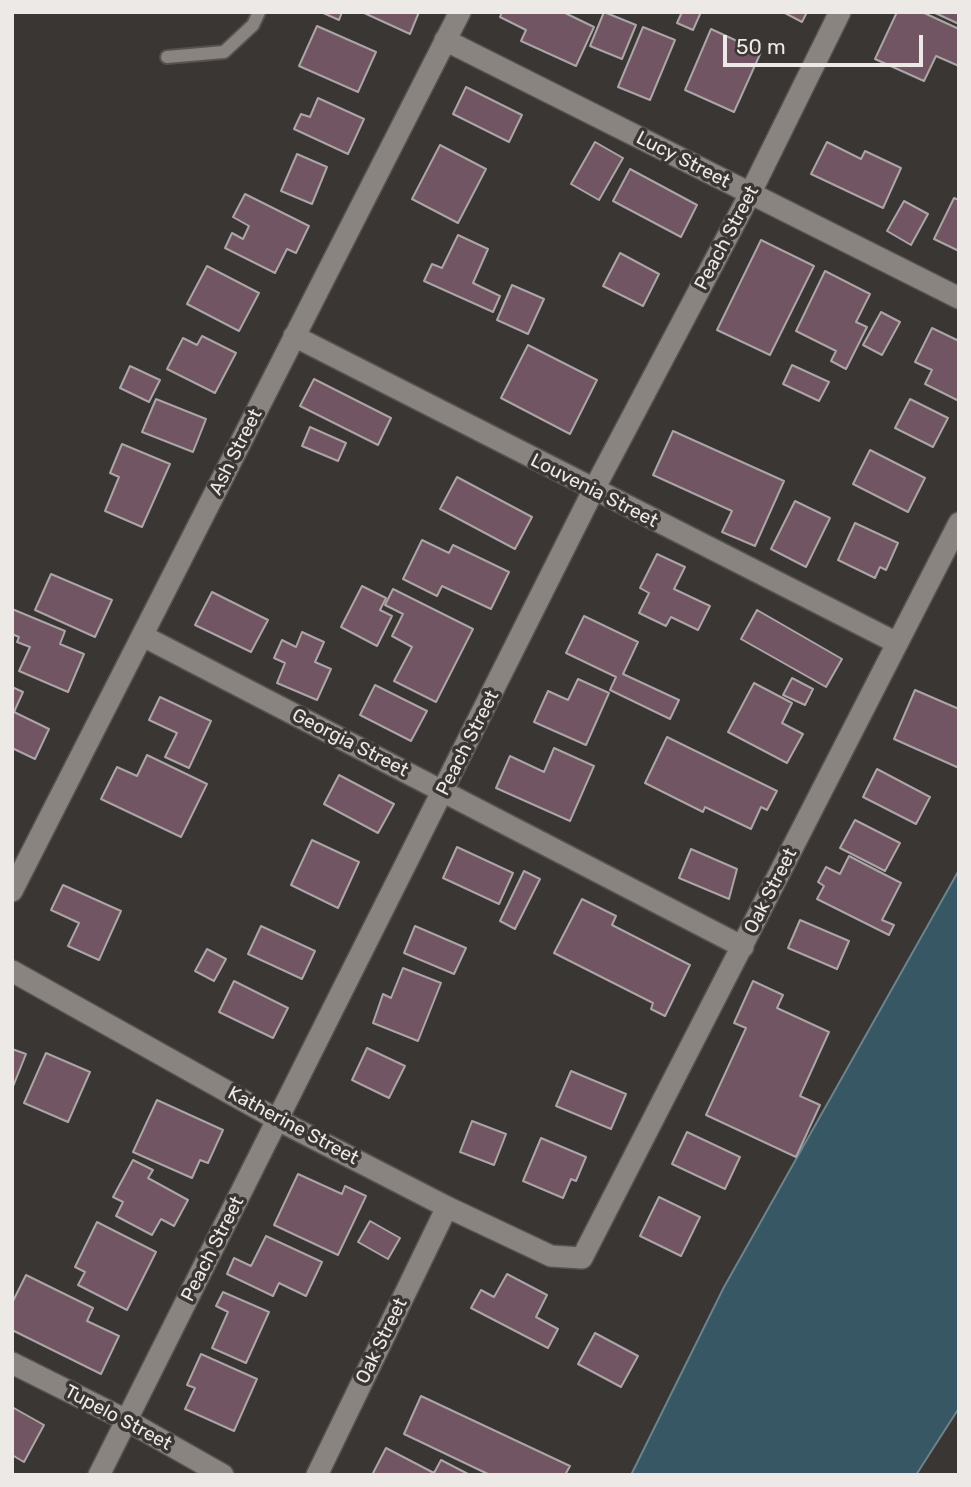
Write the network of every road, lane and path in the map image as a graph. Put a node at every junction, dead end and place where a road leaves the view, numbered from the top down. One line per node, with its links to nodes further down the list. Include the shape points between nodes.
1 (259, 12): 5 (lane, via 253,25 224,52)
2 (460, 12): 4 (street, Ash Street)
3 (840, 12): 6 (street, Peach Street)
4 (445, 40): 6 (street, Lucy Street); 8 (street, Ash Street)
5 (167, 57)
6 (750, 194): 7 (street, Lucy Street); 9 (street, Peach Street)
7 (959, 298)
8 (294, 336): 9 (street, Louvenia Street); 11 (street, Ash Street)
9 (593, 491): 12 (street, Louvenia Street); 13 (street, Peach Street)
10 (959, 523): 12 (street, Oak Street)
11 (143, 636): 13 (street, Georgia Street); 14 (street, Ash Street)
12 (897, 643): 15 (street, Oak Street)
13 (443, 792): 15 (street, Georgia Street); 17 (street, Peach Street)
14 (12, 891)
15 (743, 947): 19 (street, Oak Street)
16 (12, 971): 17 (street, Katherine Street)
17 (278, 1120): 18 (street, Katherine Street); 21 (street, Peach Street)
18 (447, 1206): 19 (street, Katherine Street, via 551,1256); 24 (street, Oak Street)
19 (582, 1258)
20 (12, 1363): 21 (street, Tupelo Street)
21 (126, 1420): 22 (street, Peach Street); 23 (street, Tupelo Street)
22 (99, 1475)
23 (223, 1475)
24 (317, 1475)

